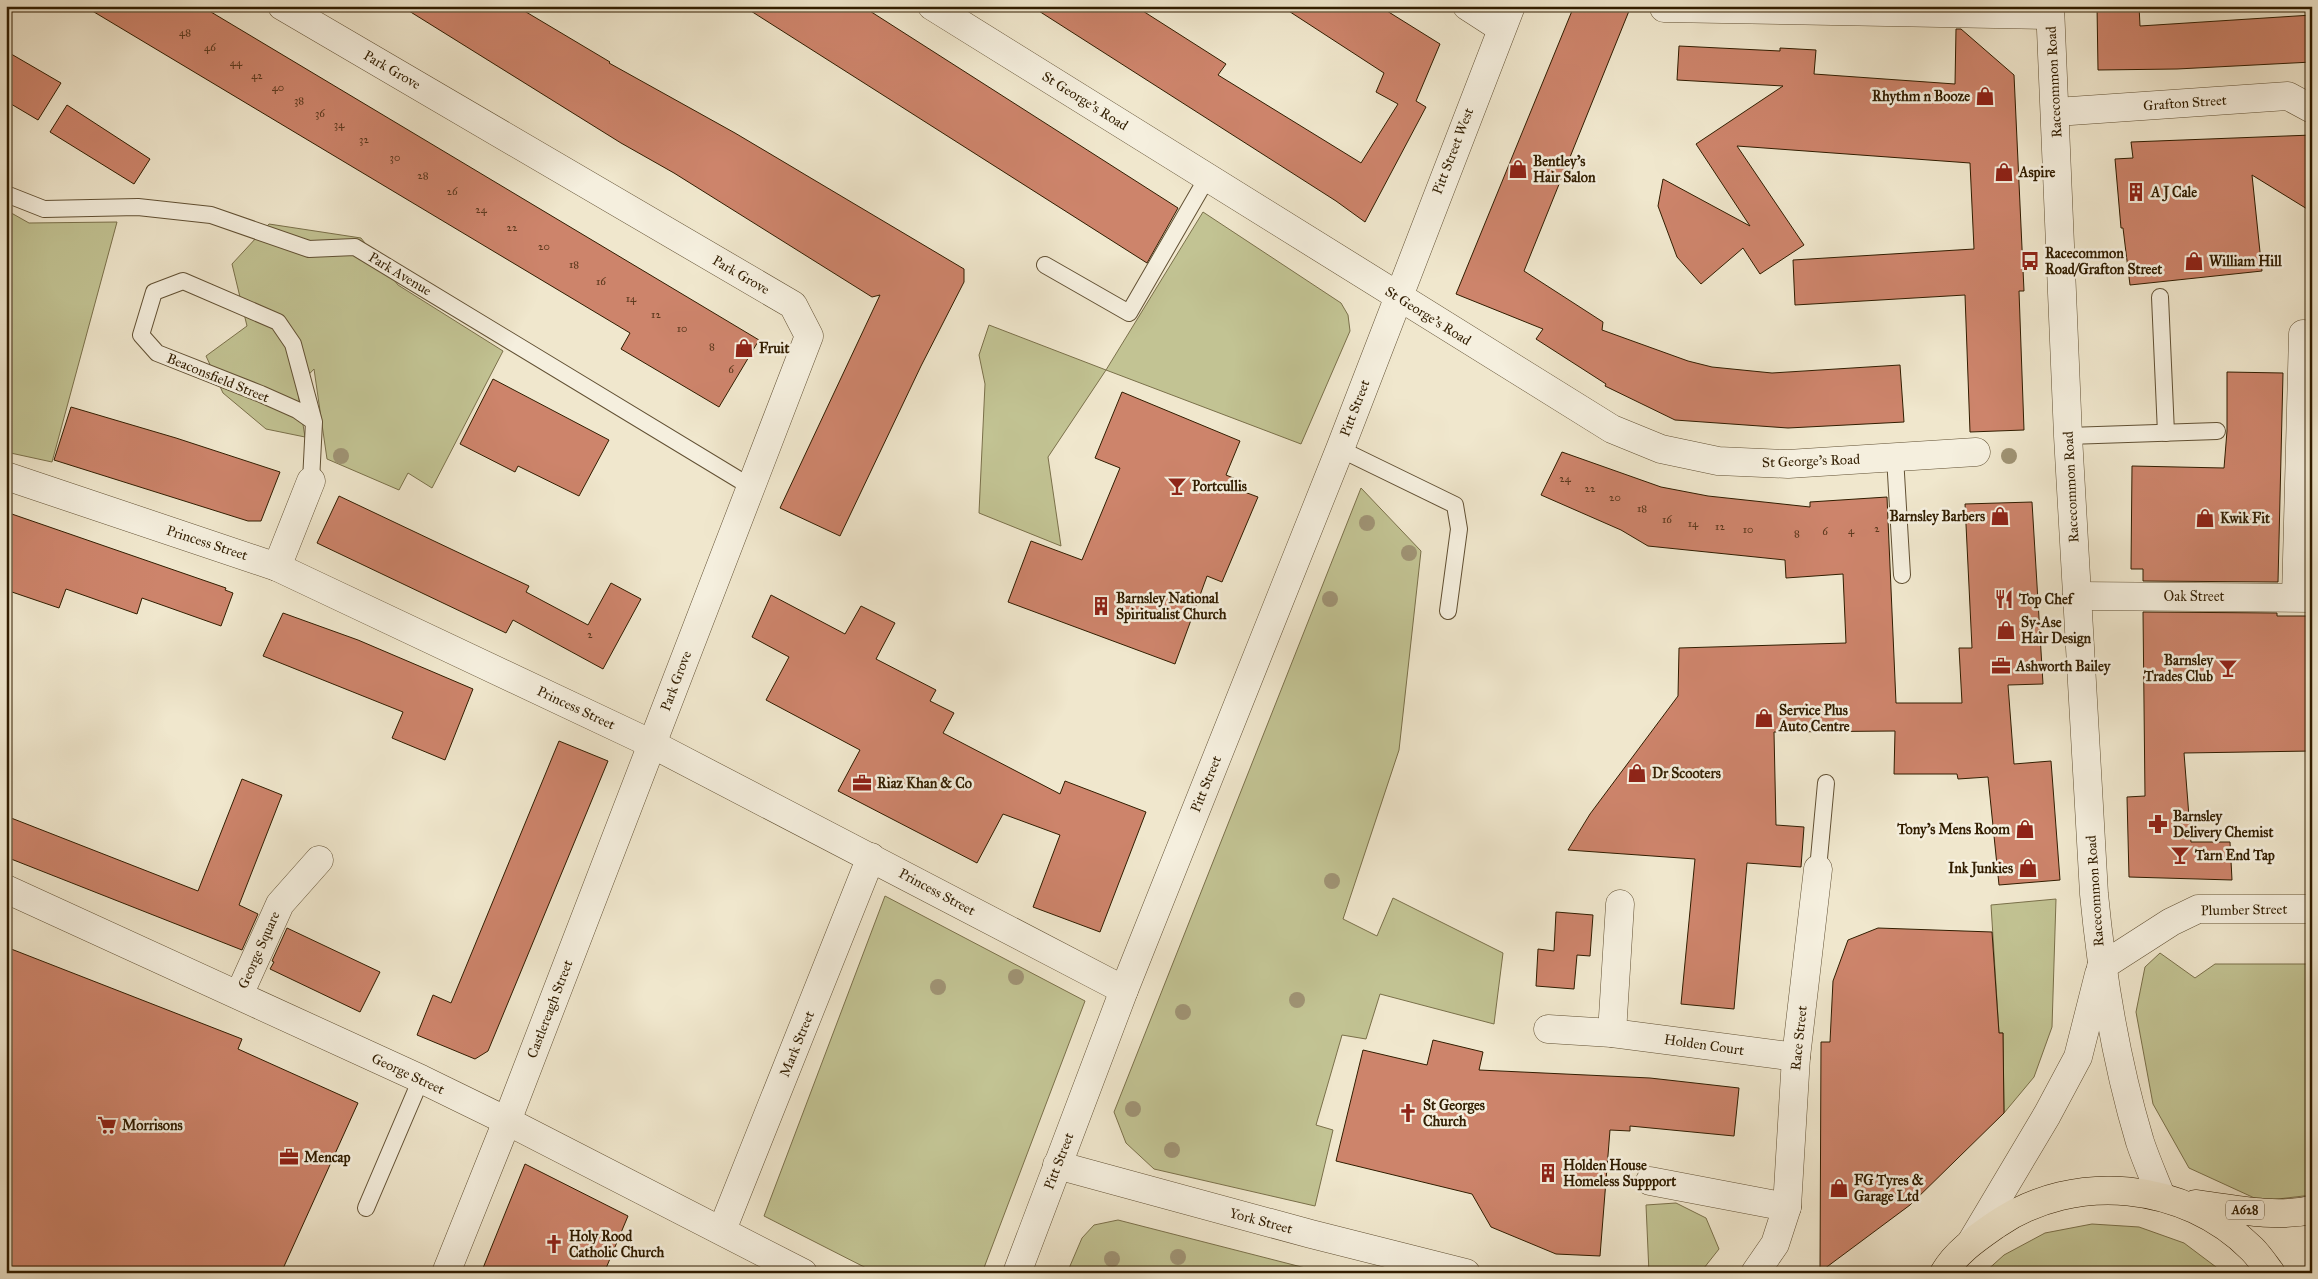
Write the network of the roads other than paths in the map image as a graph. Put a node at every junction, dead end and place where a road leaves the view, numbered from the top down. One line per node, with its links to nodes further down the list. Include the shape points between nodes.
1 (282, 6): 24 (street, Park Grove, via 793,305 809,336)
2 (932, 6): 9 (street, St George's Road)
3 (1467, 6): 6 (street)
4 (1664, 8): 5 (street)
5 (2050, 11): 8 (street, Racecommon Road)
6 (1506, 17): 12 (street, Pitt Street West)
7 (2312, 109): 8 (street, Grafton Street, via 2288,96)
8 (2056, 112): 18 (street, Racecommon Road)
9 (1207, 178): 11 (lane, via 1129,313); 12 (street, St George's Road)
10 (6, 194): 24 (lane, Park Avenue, via 44,209 138,207 211,215 309,250 355,248)
11 (1045, 265)
12 (1397, 296): 19 (street, Pitt Street); 21 (street, St George's Road, via 1612,429 1661,449 1718,461 1788,464)
13 (2160, 297): 17 (lane)
14 (2302, 334): 28 (street)
15 (314, 422): 15 (lane, Beaconsfield Street, via 293,344 278,322 183,281 154,292 141,335 157,353 261,394 297,410); 23 (lane, Beaconsfield Street)
16 (2217, 431): 17 (lane)
17 (2166, 433): 18 (lane)
18 (2068, 436): 27 (street, Racecommon Road)
19 (1340, 449): 29 (lane, via 1455,505 1459,529); 39 (street, Pitt Street)
20 (1976, 452): 21 (street, St George's Road)
21 (1895, 457): 26 (lane)
22 (6, 476): 25 (street, Princess Street)
23 (311, 481): 25 (street, Beaconsfield Street)
24 (751, 488): 30 (street, Park Grove)
25 (277, 566): 30 (street, Princess Street)
26 (1902, 575)
27 (2077, 596): 28 (street, Oak Street); 38 (street, Racecommon Road)
28 (2304, 597)
29 (1448, 611)
30 (652, 744): 32 (street, Princess Street); 45 (street, Castlereagh Street)
31 (1826, 783): 34 (lane)
32 (871, 857): 39 (street, Princess Street); 52 (street, Mark Street)
33 (319, 860): 40 (street, George Square, via 280,904)
34 (1818, 870): 43 (street, Race Street)
35 (6, 889): 40 (street, George Street)
36 (1620, 904): 42 (street)
37 (2312, 909): 38 (street, Plumber Street, via 2198,909 2171,922)
38 (2101, 967): 48 (street, Racecommon Road, via 2140,1142); 53 (street, Racecommon Road, via 2078,1057)
39 (1124, 990): 46 (street, Pitt Street)
40 (239, 994): 44 (street, George Street)
41 (1548, 1028): 42 (street, Holden Court)
42 (1612, 1033): 43 (street, Holden Court)
43 (1796, 1057): 49 (street, Race Street)
44 (421, 1079): 45 (street, George Street); 50 (lane)
45 (507, 1121): 52 (street, George Street); 55 (street, Castlereagh Street)
46 (1057, 1165): 57 (street, Pitt Street); 58 (street, York Street)
47 (1650, 1181): 49 (street)
48 (2170, 1199): 51 (highway, A628, via 2259,1212 2294,1214); 53 (highway, via 2123,1190 2067,1193 2016,1211); 60 (highway, via 2218,1221 2252,1249)
49 (1787, 1206): 59 (street, Race Street, via 1775,1244)
50 (366, 1208)
51 (2312, 1210)
52 (722, 1230): 56 (street, George Street)
53 (1972, 1241): 54 (highway)
54 (1943, 1270)
55 (446, 1273)
56 (803, 1273)
57 (1018, 1273)
58 (1466, 1273)
59 (1754, 1273)
60 (2271, 1273)

